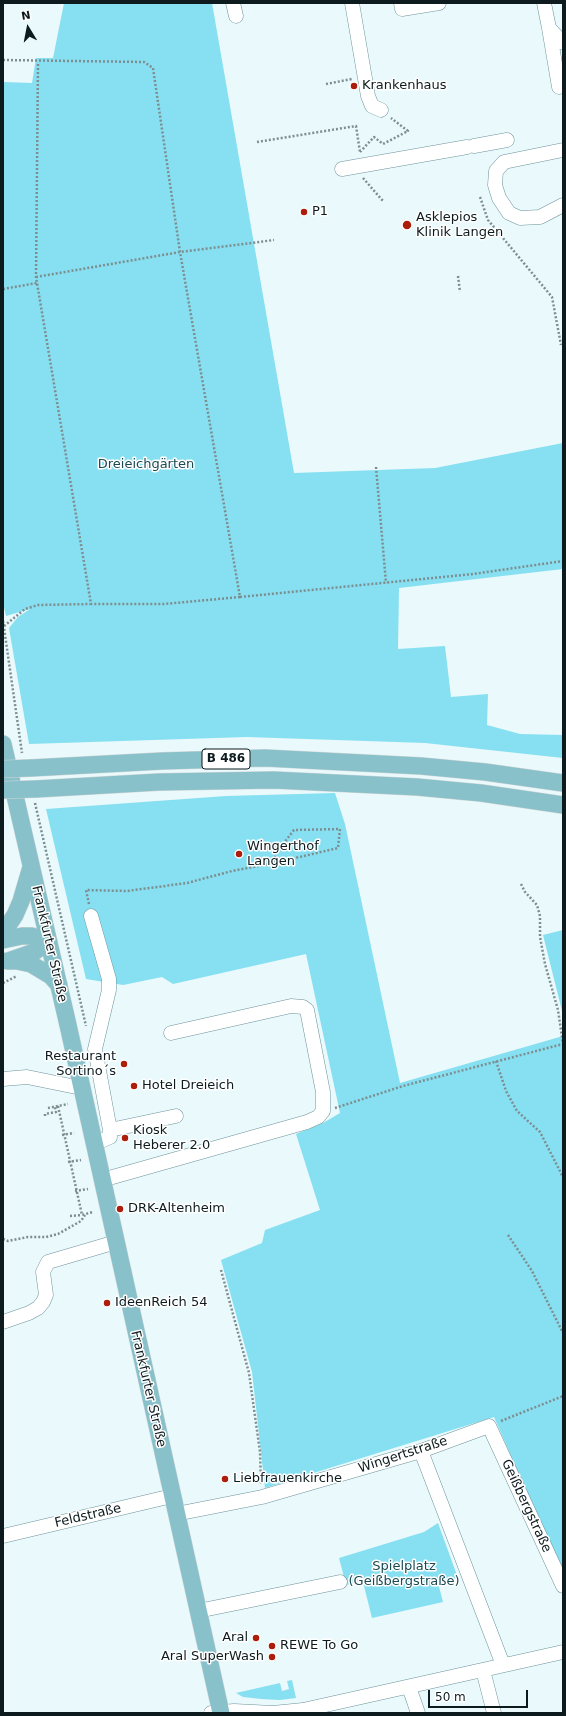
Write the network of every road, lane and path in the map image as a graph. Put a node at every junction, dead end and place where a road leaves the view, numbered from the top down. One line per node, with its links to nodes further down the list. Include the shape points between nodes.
1 (352, 3): 12 (street, via 368,96 372,106)
2 (401, 3): 3 (street, via 402,9)
3 (439, 3)
4 (544, 3): 5 (street)
5 (549, 28): 6 (street); 11 (street)
6 (563, 43)
7 (3, 60): 8 (path)
8 (38, 62): 24 (path, via 144,62 153,68); 26 (path)
9 (352, 79): 10 (path)
10 (326, 84)
11 (559, 87)
12 (381, 110): 15 (path, via 408,131)
13 (508, 140): 19 (street)
14 (257, 142): 18 (path, via 356,126)
15 (382, 144): 16 (path); 18 (path, via 374,137)
16 (379, 146)
17 (563, 150): 22 (street, via 504,162 496,172 495,185 499,198 509,213 520,218 540,217)
18 (360, 152): 19 (path)
19 (348, 168): 21 (path)
20 (480, 197): 30 (path, via 488,220 552,298)
21 (383, 201)
22 (563, 205)
23 (274, 240): 24 (path)
24 (180, 252): 26 (path); 34 (path)
25 (458, 276): 29 (path)
26 (36, 277): 27 (path)
27 (38, 283): 28 (path); 35 (path)
28 (3, 289)
29 (460, 292)
30 (561, 345)
31 (376, 467): 33 (path)
32 (563, 561): 33 (path)
33 (386, 583): 34 (path)
34 (240, 597): 35 (path, via 164,604)
35 (90, 604): 37 (path, via 38,605 25,609)
36 (3, 622): 37 (path)
37 (4, 626): 39 (path, via 19,742)
38 (3, 744): 46 (main road, Frankfurter Straße)
39 (27, 762): 40 (main road, B 486, bridge); 41 (main road, B 486, via 265,758 421,766)
40 (3, 769)
41 (563, 783)
42 (3, 790): 43 (main road, B 486, bridge)
43 (35, 794): 44 (main road, B 486, via 159,782 281,780 481,793); 54 (path)
44 (563, 805)
45 (274, 863): 45 (path, via 338,848 340,829 294,830 276,854); 48 (path, via 187,883 127,891 86,890)
46 (31, 864): 49 (main road, via 21,901); 51 (main road, Frankfurter Straße)
47 (521, 884): 56 (path, via 538,906 540,937 558,1010)
48 (91, 916): 66 (street, via 109,979 109,990 95,1049)
49 (3, 933)
50 (3, 940): 51 (main road, via 32,936)
51 (49, 942): 52 (main road, via 34,952); 53 (main road, Frankfurter Straße)
52 (5, 962): 53 (main road, via 31,964 51,976)
53 (59, 986): 59 (main road, Frankfurter Straße)
54 (87, 1029)
55 (171, 1032): 63 (street, via 291,1006 304,1007 307,1010 323,1092)
56 (563, 1044): 57 (path)
57 (496, 1061): 63 (path); 72 (path, via 506,1091 517,1112 540,1132)
58 (3, 1079): 59 (street, via 27,1077)
59 (81, 1088): 69 (main road, Frankfurter Straße)
60 (68, 1104): 61 (path)
61 (56, 1107): 62 (path); 64 (path, via 56,1112); 68 (path)
62 (48, 1108)
63 (323, 1111): 73 (street, via 318,1117 307,1122)
64 (45, 1116)
65 (176, 1116): 66 (street)
66 (110, 1130): 69 (street, via 110,1137)
67 (74, 1133): 68 (path)
68 (63, 1135): 71 (path)
69 (94, 1144): 73 (main road, Frankfurter Straße)
70 (81, 1160): 71 (path)
71 (69, 1162): 75 (path)
72 (563, 1177)
73 (102, 1180): 81 (main road, Frankfurter Straße)
74 (88, 1189): 75 (path)
75 (76, 1191): 77 (path)
76 (93, 1212): 77 (path)
77 (83, 1215): 78 (path); 80 (path, via 81,1221 58,1234 46,1237 28,1236 8,1241)
78 (70, 1216)
79 (508, 1235): 84 (path, via 532,1271)
80 (3, 1239)
81 (116, 1242): 83 (street, via 48,1262 43,1272 46,1294 43,1302 29,1313); 88 (main road, Frankfurter Straße)
82 (221, 1270): 89 (path, via 249,1373 260,1452)
83 (3, 1322)
84 (563, 1333)
85 (563, 1396): 86 (path)
86 (489, 1426): 87 (street, Wingertstraße); 93 (street, Geißbergstraße)
87 (421, 1451): 89 (street, Wingertstraße); 96 (street)
88 (172, 1496): 90 (main road, Frankfurter Straße); 91 (street, Feldstraße)
89 (262, 1497): 90 (street, Wingertstraße)
90 (176, 1514): 94 (main road, Frankfurter Straße)
91 (3, 1536)
92 (340, 1582): 94 (street)
93 (563, 1586)
94 (198, 1611): 99 (main road, Frankfurter Straße)
95 (563, 1652): 96 (street)
96 (503, 1665): 97 (street)
97 (483, 1670): 98 (street); 101 (street)
98 (409, 1687): 99 (street, via 292,1712); 100 (street)
99 (217, 1713)
100 (418, 1713)
101 (494, 1713)

